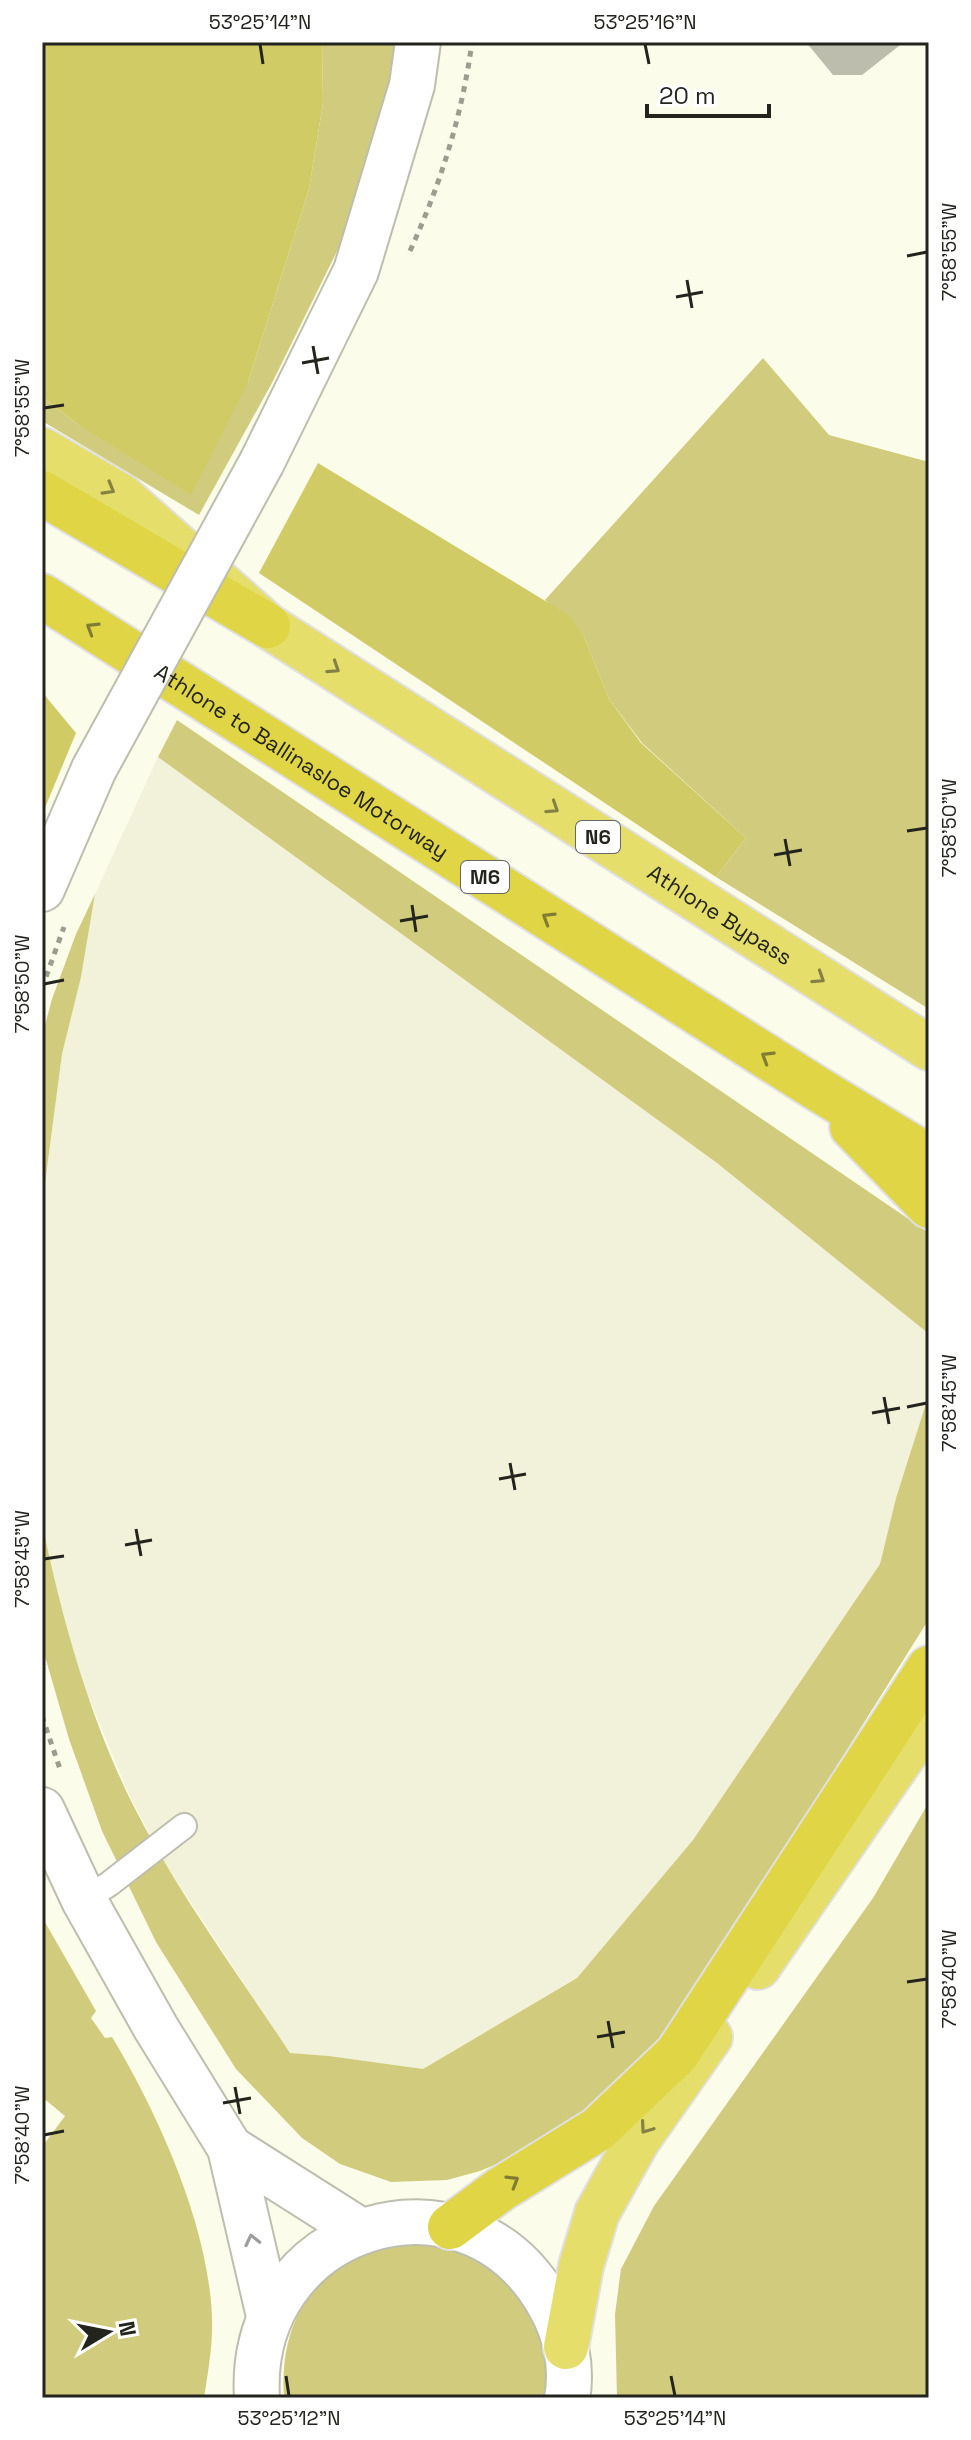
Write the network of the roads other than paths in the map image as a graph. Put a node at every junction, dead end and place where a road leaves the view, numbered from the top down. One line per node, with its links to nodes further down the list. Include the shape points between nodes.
1 (418, 42): 6 (main road, bridge, via 412,85 356,271 262,462 94,769)
2 (42, 450): 5 (highway, Athlone Bypass, one-way to 5, via 121,496)
3 (42, 493): 5 (highway)
4 (42, 596): 8 (highway, Athlone to Ballinasloe Motorway / M6, one-way to 4)
5 (268, 626): 7 (highway, Athlone Bypass / N6, one-way to 7)
6 (42, 889)
7 (929, 1048)
8 (816, 1088): 9 (highway, Athlone to Ballinasloe Motorway / M6); 10 (highway)
9 (929, 1157)
10 (929, 1206)
11 (929, 1668): 17 (highway, one-way to 11, via 598,2129 677,2054)
12 (929, 1718): 20 (highway, one-way to 20, via 637,2141 597,2213)
13 (53, 1795): 15 (main road)
14 (184, 1826): 15 (lane)
15 (84, 1900): 16 (main road)
16 (230, 2148): 18 (main road); 19 (main road, one-way to 16)
17 (450, 2227): 18 (main road, via 417,2222); 20 (main road, via 501,2250 540,2287)
18 (361, 2231): 19 (main road, via 329,2246 301,2269)
19 (269, 2316): 21 (main road, via 260,2343)
20 (566, 2347): 22 (main road)
21 (257, 2398)
22 (567, 2398)

